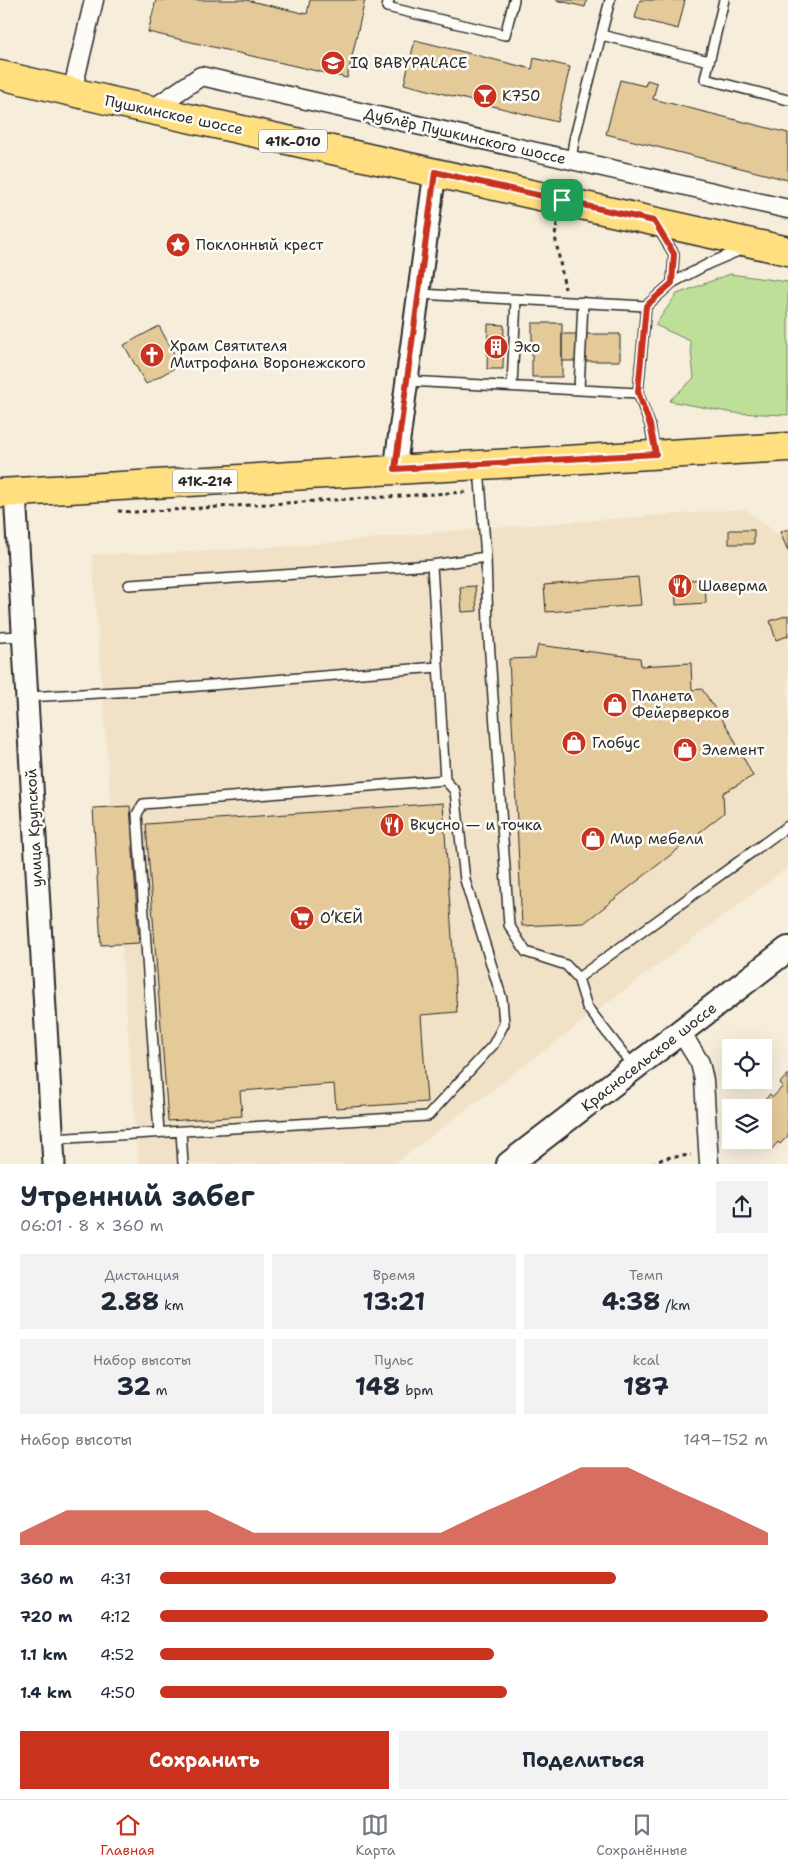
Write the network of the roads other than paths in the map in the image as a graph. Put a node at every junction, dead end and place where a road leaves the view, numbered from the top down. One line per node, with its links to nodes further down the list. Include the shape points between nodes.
1 (94, 0): 9 (street)
2 (389, 0): 3 (lane, via 387,6 505,35)
3 (514, 0)
4 (610, 0): 6 (lane)
5 (724, 0): 7 (lane)
6 (601, 35): 7 (lane); 12 (lane)
7 (709, 61): 10 (lane, via 705,79)
8 (0, 75): 9 (main road, Пушкинское шоссе / 41К-010)
9 (72, 92): 11 (main road, Пушкинское шоссе / 41К-010)
10 (788, 100)
11 (151, 110): 12 (street, Дублёр Пушкинского шоссе, via 201,76); 13 (main road, Пушкинское шоссе / 41К-010)
12 (571, 160): 14 (street, Дублёр Пушкинского шоссе)
13 (435, 172): 15 (main road, Пушкинское шоссе / 41К-010); 19 (street)
14 (788, 209)
15 (654, 221): 16 (main road, Пушкинское шоссе / 41К-010); 18 (lane, via 674,254)
16 (757, 244): 17 (main road, Пушкинское шоссе / 41К-010); 18 (lane)
17 (788, 251)
18 (672, 283): 22 (lane)
19 (419, 294): 20 (lane); 23 (street)
20 (516, 299): 21 (lane); 24 (lane)
21 (583, 302): 22 (lane); 25 (lane)
22 (646, 306): 26 (lane)
23 (406, 381): 24 (lane); 30 (street)
24 (512, 386): 25 (lane)
25 (579, 390): 26 (lane)
26 (638, 392): 28 (lane)
27 (788, 447): 28 (main road, 41К-214)
28 (656, 454): 29 (main road, 41К-214)
29 (479, 465): 30 (main road, 41К-214); 32 (lane)
30 (395, 469): 31 (main road, 41К-214)
31 (7, 493): 35 (street, улица Крупской)
32 (486, 556): 33 (lane); 42 (lane, via 509,924 526,952 566,965)
33 (432, 565): 34 (lane); 37 (lane)
34 (129, 585)
35 (23, 636): 36 (lane); 38 (street, улица Крупской)
36 (0, 637)
37 (438, 667): 38 (lane); 39 (lane)
38 (27, 697): 47 (street, улица Крупской)
39 (445, 780): 45 (lane, via 455,791 465,880 502,999 504,1024 493,1045 428,1116); 46 (lane, via 143,804 137,814)
40 (788, 826): 42 (lane)
41 (788, 949): 43 (main road, Красносельское шоссе)
42 (578, 978): 44 (lane, via 587,1007)
43 (681, 1032): 44 (main road, Красносельское шоссе); 48 (street, via 700,1063 704,1080)
44 (634, 1068): 51 (main road, Красносельское шоссе)
45 (182, 1131): 46 (lane); 50 (lane)
46 (159, 1132): 47 (lane)
47 (52, 1139): 49 (street, улица Крупской)
48 (709, 1161)
49 (54, 1164)
50 (183, 1164)
51 (510, 1164)

